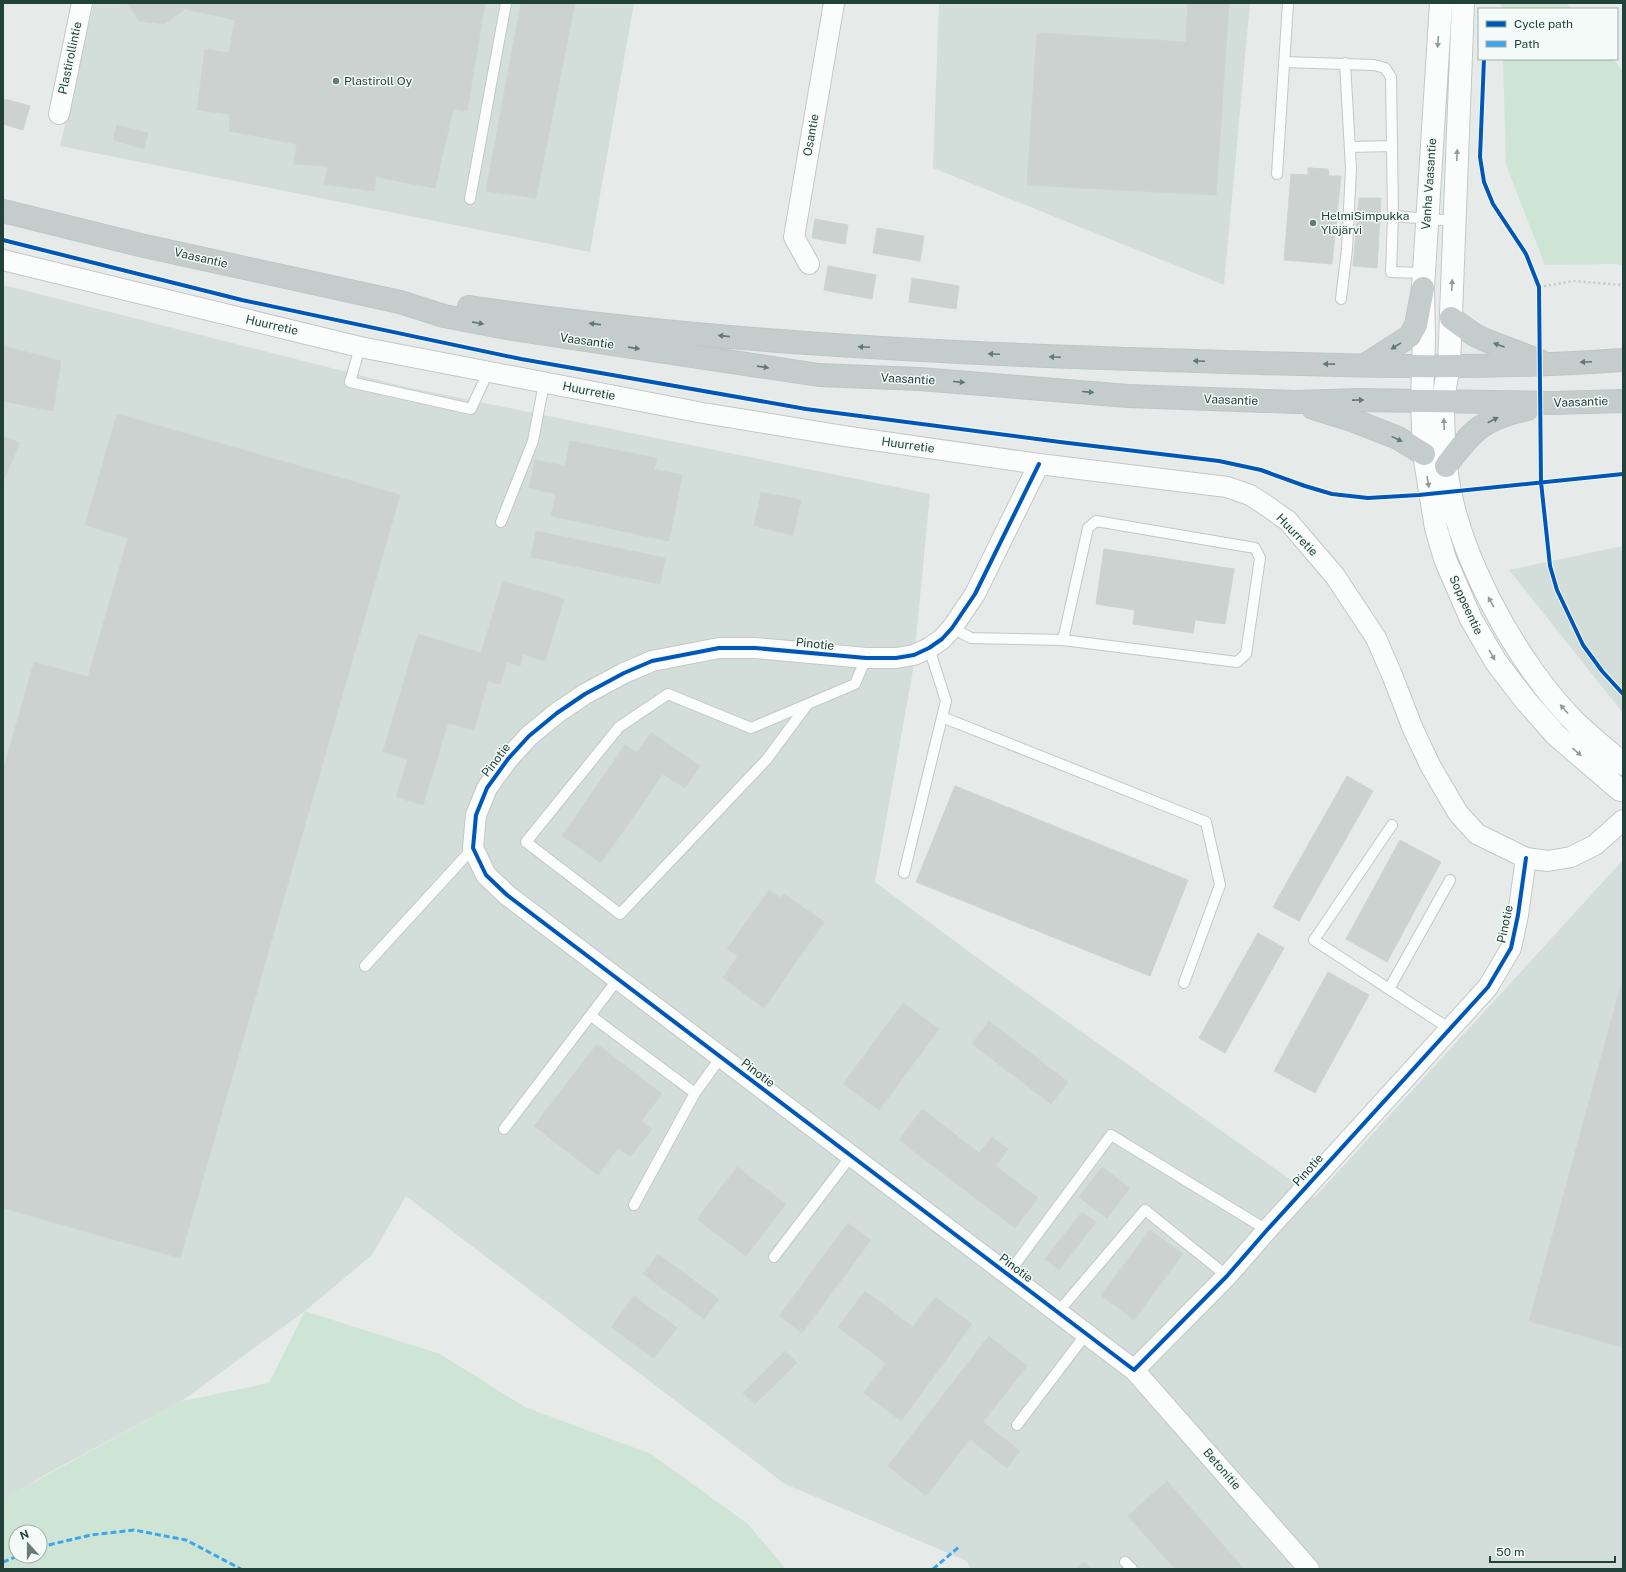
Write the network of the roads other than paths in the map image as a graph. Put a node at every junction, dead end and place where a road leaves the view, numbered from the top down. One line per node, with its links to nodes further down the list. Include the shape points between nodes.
1 (82, 3): 8 (street, Plastirollintie)
2 (506, 3): 12 (lane)
3 (834, 3): 18 (street, Osantie, via 794,237)
4 (1288, 3): 6 (lane)
5 (1452, 3): 15 (main road, Vanha Vaasantie, one-way to 15); 16 (main road, Vanha Vaasantie, one-way to 5)
6 (1284, 62): 7 (lane); 11 (lane)
7 (1345, 64): 9 (lane, via 1385,68 1391,77); 10 (lane)
8 (59, 114)
9 (1392, 146): 10 (lane); 14 (lane)
10 (1350, 147): 20 (lane, via 1347,248)
11 (1277, 174)
12 (470, 199)
13 (3, 211): 21 (highway, Vaasantie, via 140,245)
14 (1393, 216): 15 (lane); 19 (lane, via 1390,272)
15 (1426, 219): 16 (lane); 19 (main road, Vanha Vaasantie)
16 (1454, 221): 22 (main road, Vanha Vaasantie, one-way to 16)
17 (3, 260): 23 (street, Huurretie)
18 (809, 264)
19 (1423, 281): 26 (highway, one-way to 26, via 1416,325 1410,336); 27 (main road, Vanha Vaasantie)
20 (1341, 299)
21 (400, 302): 26 (highway, Vaasantie, one-way to 21, via 1033,356 777,342 562,320 461,306); 34 (highway, Vaasantie, one-way to 34, via 444,316 512,330 819,375 920,379 1128,396)
22 (1451, 318): 25 (highway, one-way to 22, via 1485,340); 28 (main road, Vanha Vaasantie)
23 (360, 346): 29 (street, Huurretie); 29 (lane, via 350,382 471,409)
24 (1623, 360): 25 (highway, one-way to 25)
25 (1548, 364): 28 (highway)
26 (1365, 365): 27 (highway, Vaasantie)
27 (1424, 366): 28 (highway, Vaasantie); 32 (main road, Soppeentie)
28 (1449, 366): 33 (main road, Soppeentie)
29 (488, 372): 30 (street, Huurretie)
30 (544, 383): 37 (street, Huurretie, via 844,436); 39 (lane, via 533,441)
31 (1623, 400): 35 (highway, Vaasantie)
32 (1422, 401): 33 (highway, Vaasantie); 34 (highway, Vaasantie, one-way to 32); 36 (main road, Soppeentie)
33 (1443, 401): 35 (highway, Vaasantie); 38 (main road, Soppeentie, one-way to 33)
34 (1295, 402): 36 (highway, one-way to 36, via 1398,438)
35 (1553, 403): 38 (highway, one-way to 35, via 1463,442 1478,427 1501,416)
36 (1424, 454): 47 (main road, Soppeentie, one-way to 47, via 1436,528 1445,559 1471,619 1496,662 1556,735)
37 (1039, 464): 40 (street, Pinotie, via 975,594); 51 (street, Huurretie, via 1227,487 1250,495 1288,521 1335,576 1376,638 1413,729 1431,767 1458,813 1476,834)
38 (1446, 466): 46 (main road, Soppeentie, one-way to 38, via 1577,724 1552,695 1530,669 1505,627 1484,589 1466,547 1455,512)
39 (501, 522)
40 (952, 628): 41 (lane, via 971,638); 42 (street, Pinotie)
41 (1063, 640): 41 (lane, via 1088,528 1096,521 1255,548 1260,558 1246,654 1237,662)
42 (930, 648): 43 (street, Pinotie, via 914,655 896,658); 45 (lane, via 946,701)
43 (866, 658): 44 (lane, via 855,684); 50 (street, Pinotie, via 755,648 719,648 652,661 624,673 557,713 529,736 508,759 488,788 476,815)
44 (807, 705): 44 (lane, via 751,728 668,694 619,727 526,842 620,914 767,759)
45 (942, 717): 52 (lane); 56 (lane, via 1206,822 1220,885)
46 (1623, 764)
47 (1623, 790)
48 (1623, 820): 51 (street, Huurretie, via 1595,845 1571,857 1548,861)
49 (1392, 825): 57 (lane, via 1314,940)
50 (473, 848): 54 (lane); 55 (street, Pinotie, via 486,875 507,895)
51 (1526, 858): 59 (street, Pinotie, via 1511,948 1488,988)
52 (904, 873)
53 (1450, 880): 57 (lane)
54 (365, 966)
55 (618, 979): 58 (lane); 60 (street, Pinotie)
56 (1184, 983)
57 (1388, 989): 59 (lane)
58 (591, 1016): 61 (lane); 62 (lane)
59 (1450, 1029): 65 (street, Pinotie)
60 (721, 1057): 61 (lane); 63 (street, Pinotie)
61 (695, 1093): 64 (lane)
62 (504, 1129)
63 (851, 1156): 66 (lane); 67 (street, Pinotie)
64 (634, 1205)
65 (1267, 1230): 67 (lane, via 1111,1135); 68 (street, Pinotie)
66 (774, 1257)
67 (1008, 1274): 69 (street, Pinotie)
68 (1227, 1276): 69 (lane, via 1145,1210); 71 (street, Pinotie)
69 (1058, 1312): 70 (street, Pinotie)
70 (1086, 1334): 71 (street, Pinotie); 72 (lane)
71 (1134, 1370): 73 (street, Betonitie)
72 (1016, 1425)
73 (1309, 1569)

